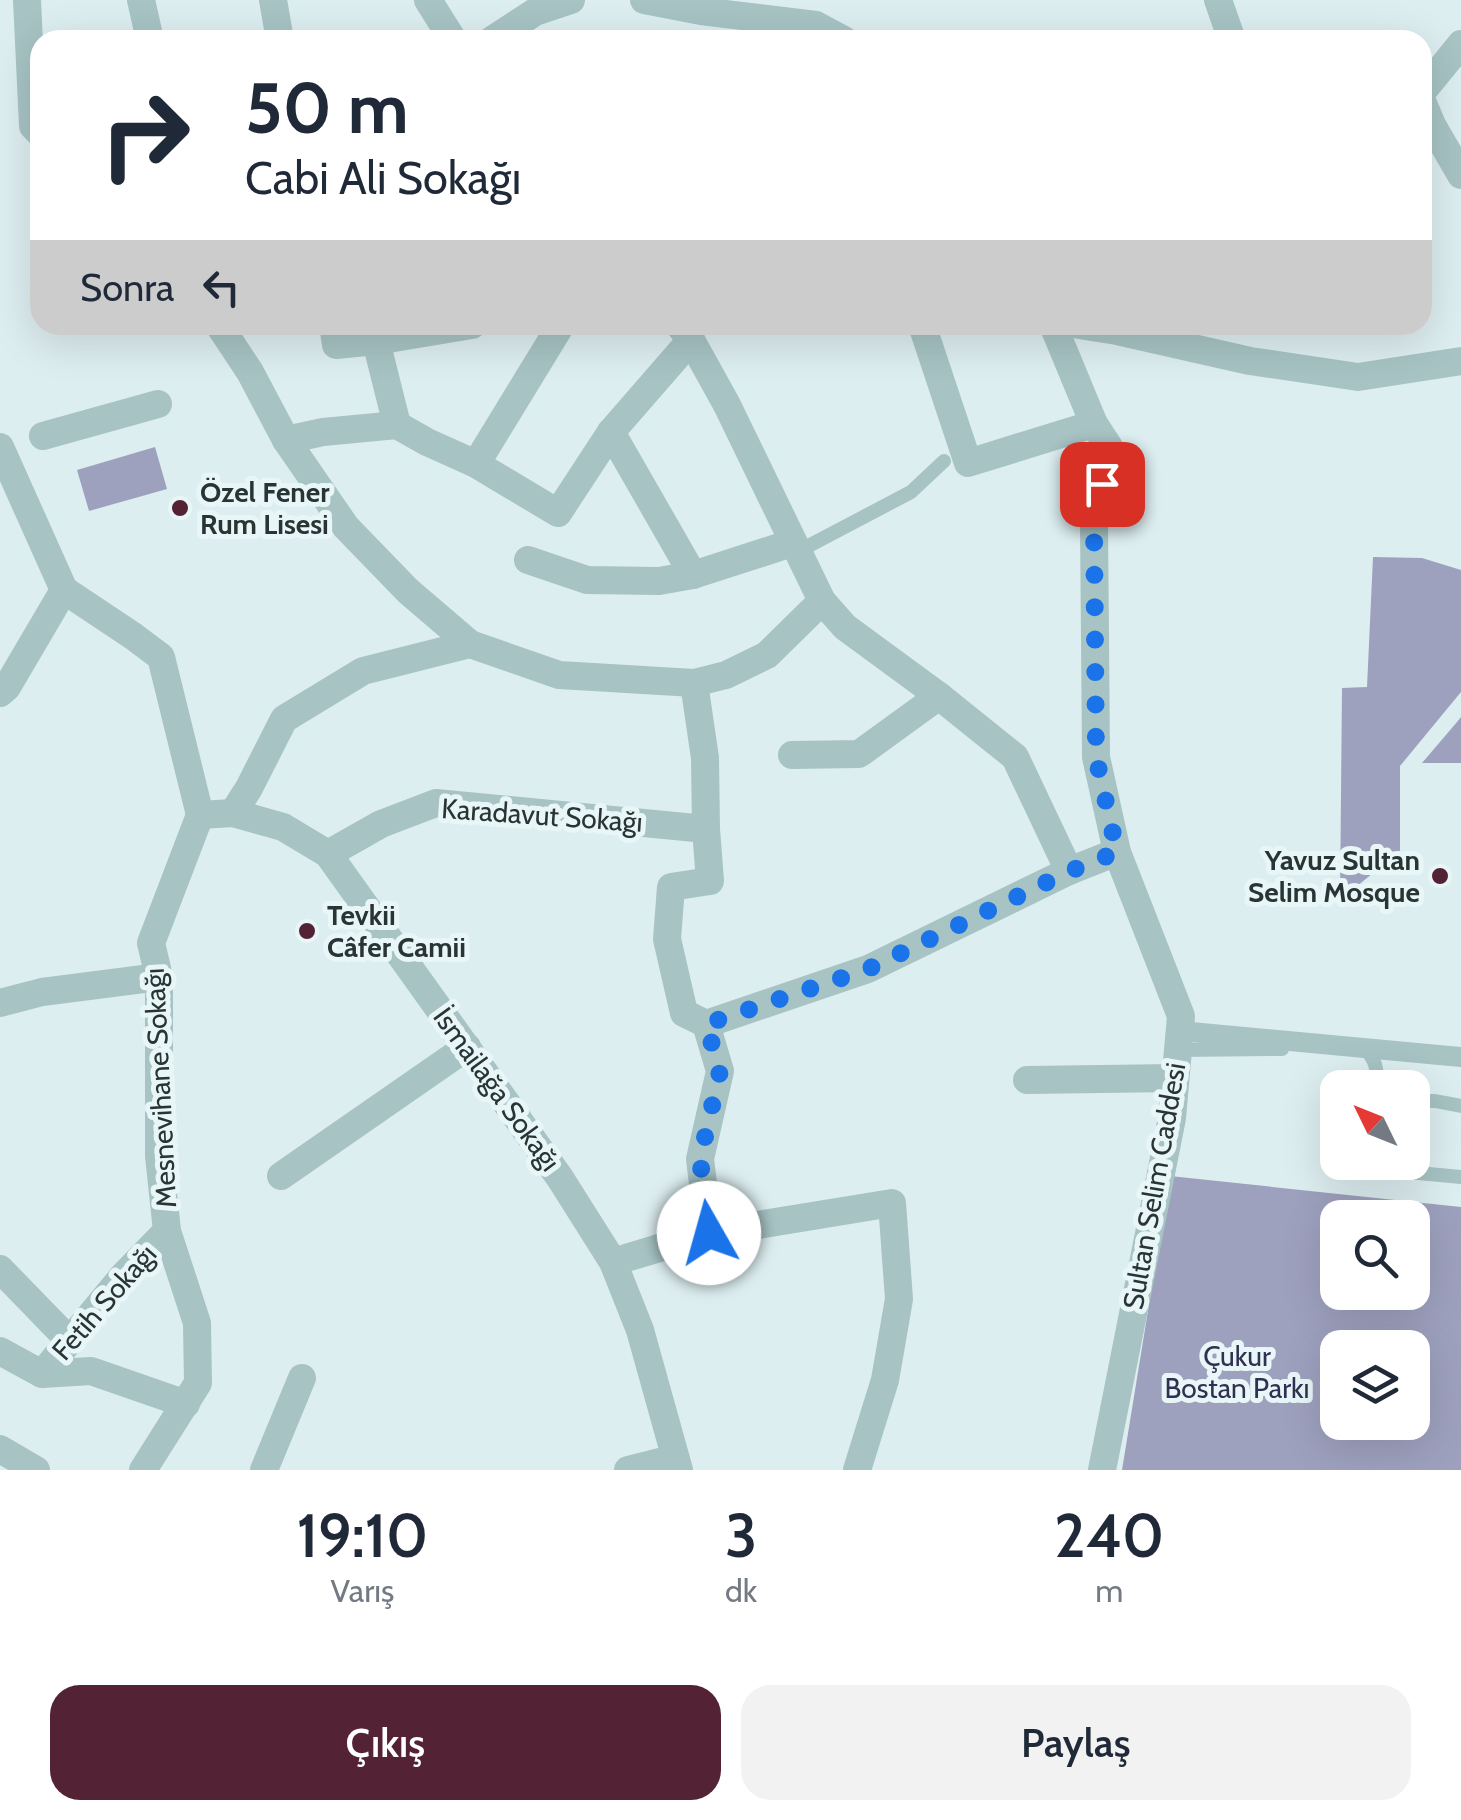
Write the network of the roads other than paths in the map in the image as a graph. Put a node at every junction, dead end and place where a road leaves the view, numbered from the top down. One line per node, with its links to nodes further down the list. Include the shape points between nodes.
1 (27, 0): 14 (street)
2 (141, 0): 8 (street)
3 (273, 0): 9 (street)
4 (428, 0): 10 (street)
5 (570, 0): 11 (street)
6 (644, 0): 12 (street)
7 (1218, 0): 13 (street)
8 (148, 30)
9 (278, 30)
10 (448, 30)
11 (507, 30)
12 (824, 30)
13 (1228, 30)
14 (30, 35)
15 (1461, 44): 16 (street)
16 (1432, 80)
17 (1432, 126): 18 (street)
18 (1461, 176)
19 (225, 335): 35 (street)
20 (334, 335): 28 (street, via 336,346)
21 (416, 335): 28 (street)
22 (550, 335): 38 (street)
23 (683, 335): 33 (street)
24 (687, 335): 39 (street)
25 (925, 335): 31 (street, via 968,463)
26 (1057, 335): 31 (street, Sultan Selim Caddesi)
27 (1138, 335): 29 (street, via 1358,377)
28 (376, 342): 32 (street)
29 (1461, 361)
30 (158, 404): 34 (street)
31 (1094, 424): 52 (street, Sultan Selim Caddesi, via 1109,447 1094,522 1096,757)
32 (397, 425): 35 (street); 38 (street)
33 (611, 432): 38 (street, via 558,513); 41 (street)
34 (43, 436)
35 (286, 440): 44 (street, via 346,527)
36 (0, 447): 42 (street)
37 (944, 461): 39 (lane, via 911,492)
38 (476, 464)
39 (794, 548): 41 (street); 43 (street)
40 (528, 560): 41 (street, via 586,580)
41 (693, 575)
42 (64, 590): 46 (street); 50 (street, via 161,657)
43 (822, 602): 45 (street, via 767,655); 47 (street, via 845,628)
44 (470, 644): 45 (street, via 559,675); 49 (street, via 363,671 284,719)
45 (694, 684): 51 (street)
46 (0, 693)
47 (940, 696): 48 (street, via 859,754); 54 (street, via 1015,757)
48 (792, 754)
49 (233, 813): 50 (street, İsmailağa Sokağı); 53 (street, İsmailağa Sokağı, via 282,827)
50 (200, 815): 55 (street, Mesnevihane Sokağı, via 152,943)
51 (706, 829): 53 (street, Karadavut Sokağı, via 436,803); 57 (street, via 710,881 670,886 667,940 684,1013)
52 (1117, 852): 54 (street); 58 (street, Sultan Selim Caddesi, via 1180,1016)
53 (328, 854): 59 (street, İsmailağa Sokağı)
54 (1070, 871): 57 (street, via 868,969)
55 (159, 977): 56 (street); 70 (street, Mesnevihane Sokağı, via 159,1156)
56 (0, 1002)
57 (706, 1024): 71 (street, via 720,1071 700,1159)
58 (1179, 1041): 60 (street); 63 (street, Sultan Selim Caddesi)
59 (467, 1048): 68 (street); 72 (street, İsmailağa Sokağı)
60 (1364, 1048): 61 (street); 62 (lane)
61 (1461, 1057)
62 (1378, 1070)
63 (1175, 1078): 64 (street); 86 (street, Sultan Selim Caddesi)
64 (1027, 1080)
65 (1430, 1101): 66 (lane)
66 (1461, 1106)
67 (1430, 1174): 69 (lane)
68 (281, 1176)
69 (1461, 1176)
70 (167, 1232): 74 (street, Fetih Sokağı); 78 (street, Mesnevihane Sokağı, via 196,1323 198,1383)
71 (709, 1233): 72 (street); 85 (street, via 892,1203 900,1298 885,1380)
72 (613, 1262): 80 (street, İsmailağa Sokağı, via 640,1330)
73 (0, 1268): 74 (street)
74 (69, 1340): 76 (street, Fetih Sokağı)
75 (0, 1351): 76 (street)
76 (42, 1374): 78 (street, via 91,1370)
77 (302, 1378): 83 (street)
78 (186, 1404): 82 (street, Mesnevihane Sokağı)
79 (0, 1449): 81 (street)
80 (677, 1464): 84 (street)
81 (36, 1470)
82 (144, 1470)
83 (264, 1470)
84 (628, 1470)
85 (857, 1470)
86 (1102, 1470)

